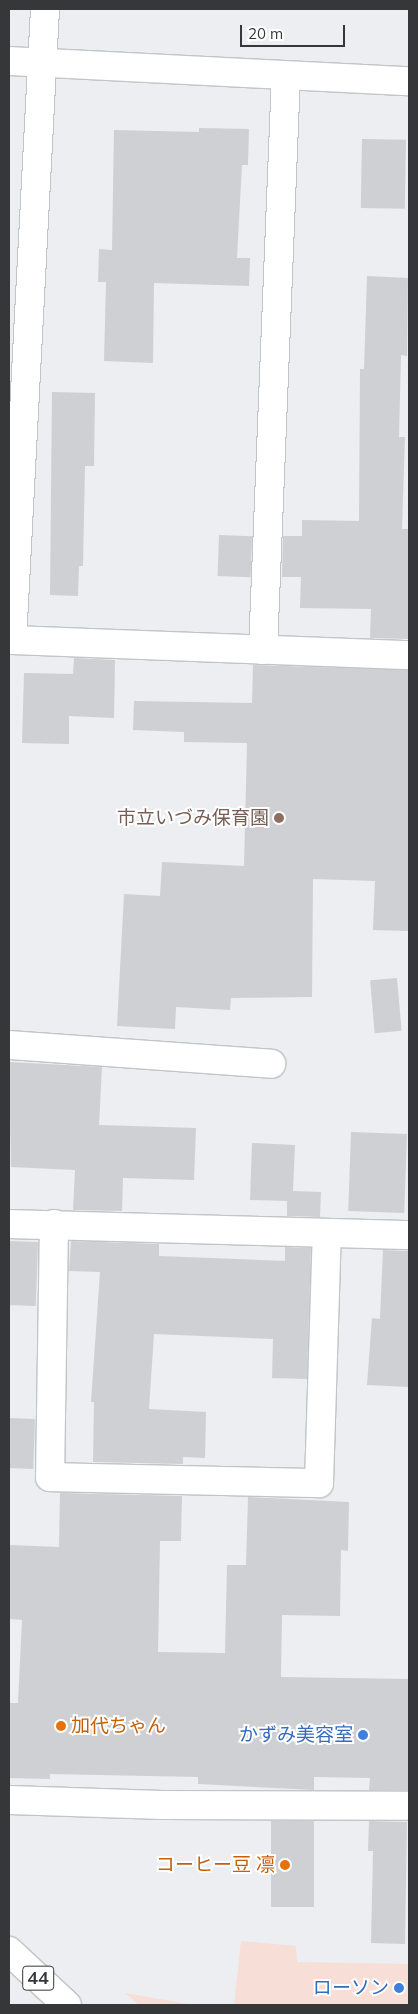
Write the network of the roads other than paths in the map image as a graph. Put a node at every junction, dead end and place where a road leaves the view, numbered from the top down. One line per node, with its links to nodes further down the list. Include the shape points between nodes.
1 (45, 9): 3 (street)
2 (9, 61): 3 (street)
3 (43, 63): 4 (street); 6 (street, via 12,640)
4 (286, 74): 5 (street); 6 (street)
5 (409, 81)
6 (263, 650): 7 (street)
7 (409, 655)
8 (9, 1045): 9 (street)
9 (271, 1064)
10 (9, 1224): 11 (street)
11 (54, 1224): 12 (street); 12 (street, via 50,1477 319,1483)
12 (327, 1234): 13 (street)
13 (409, 1235)
14 (9, 1800): 15 (street, via 162,1805)
15 (409, 1806)
16 (9, 1952): 17 (street, 44)
17 (67, 2005)

